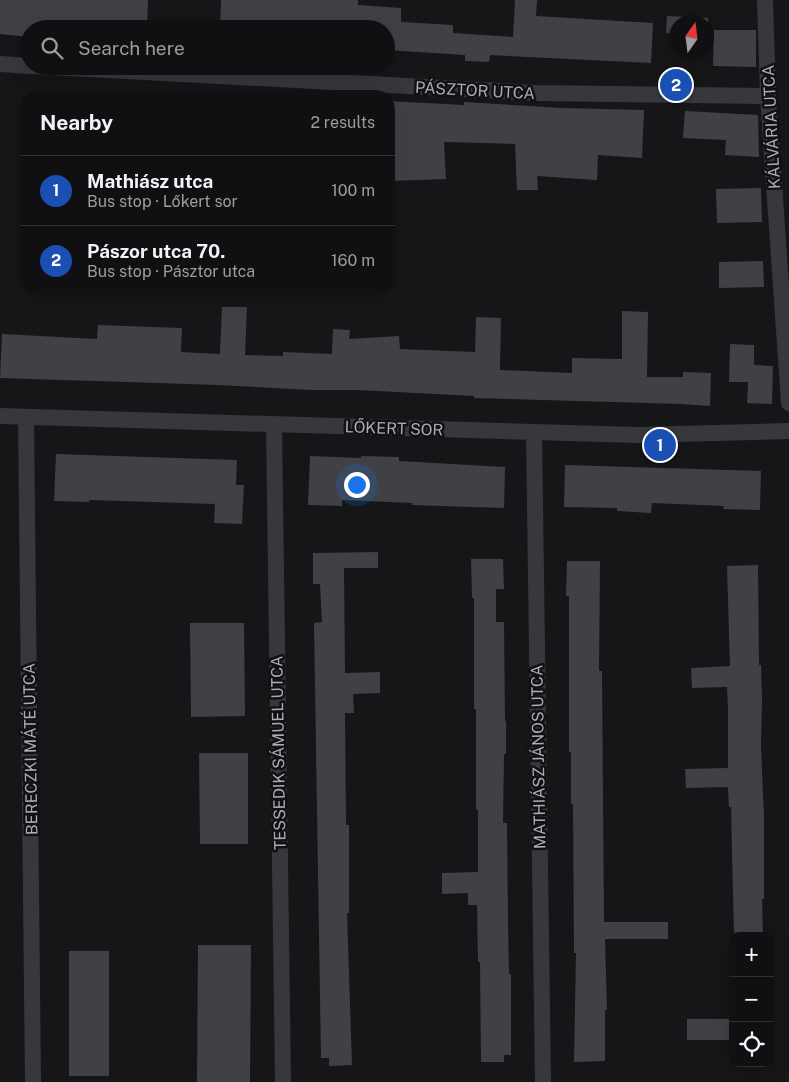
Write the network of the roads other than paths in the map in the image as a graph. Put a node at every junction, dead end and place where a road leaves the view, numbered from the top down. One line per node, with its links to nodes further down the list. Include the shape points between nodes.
1 (765, 0): 5 (street, KÁLVÁRIA UTCA)
2 (0, 64): 3 (street)
3 (20, 65)
4 (201, 75): 5 (street, PÁSZTOR UTCA, via 536,93)
5 (768, 96): 6 (street, KÁLVÁRIA UTCA)
6 (789, 403)
7 (0, 416): 8 (street, LŐKERT SOR)
8 (26, 417): 9 (street, LŐKERT SOR); 12 (street, BERECZKI MÁTÉ UTCA)
9 (274, 425): 11 (street, LŐKERT SOR); 13 (street, TESSEDIK SÁMUEL UTCA)
10 (789, 431): 11 (street, LŐKERT SOR, via 637,435)
11 (534, 432): 14 (street, MATHIÁSZ JÁNOS UTCA)
12 (33, 1082)
13 (283, 1082)
14 (543, 1082)

